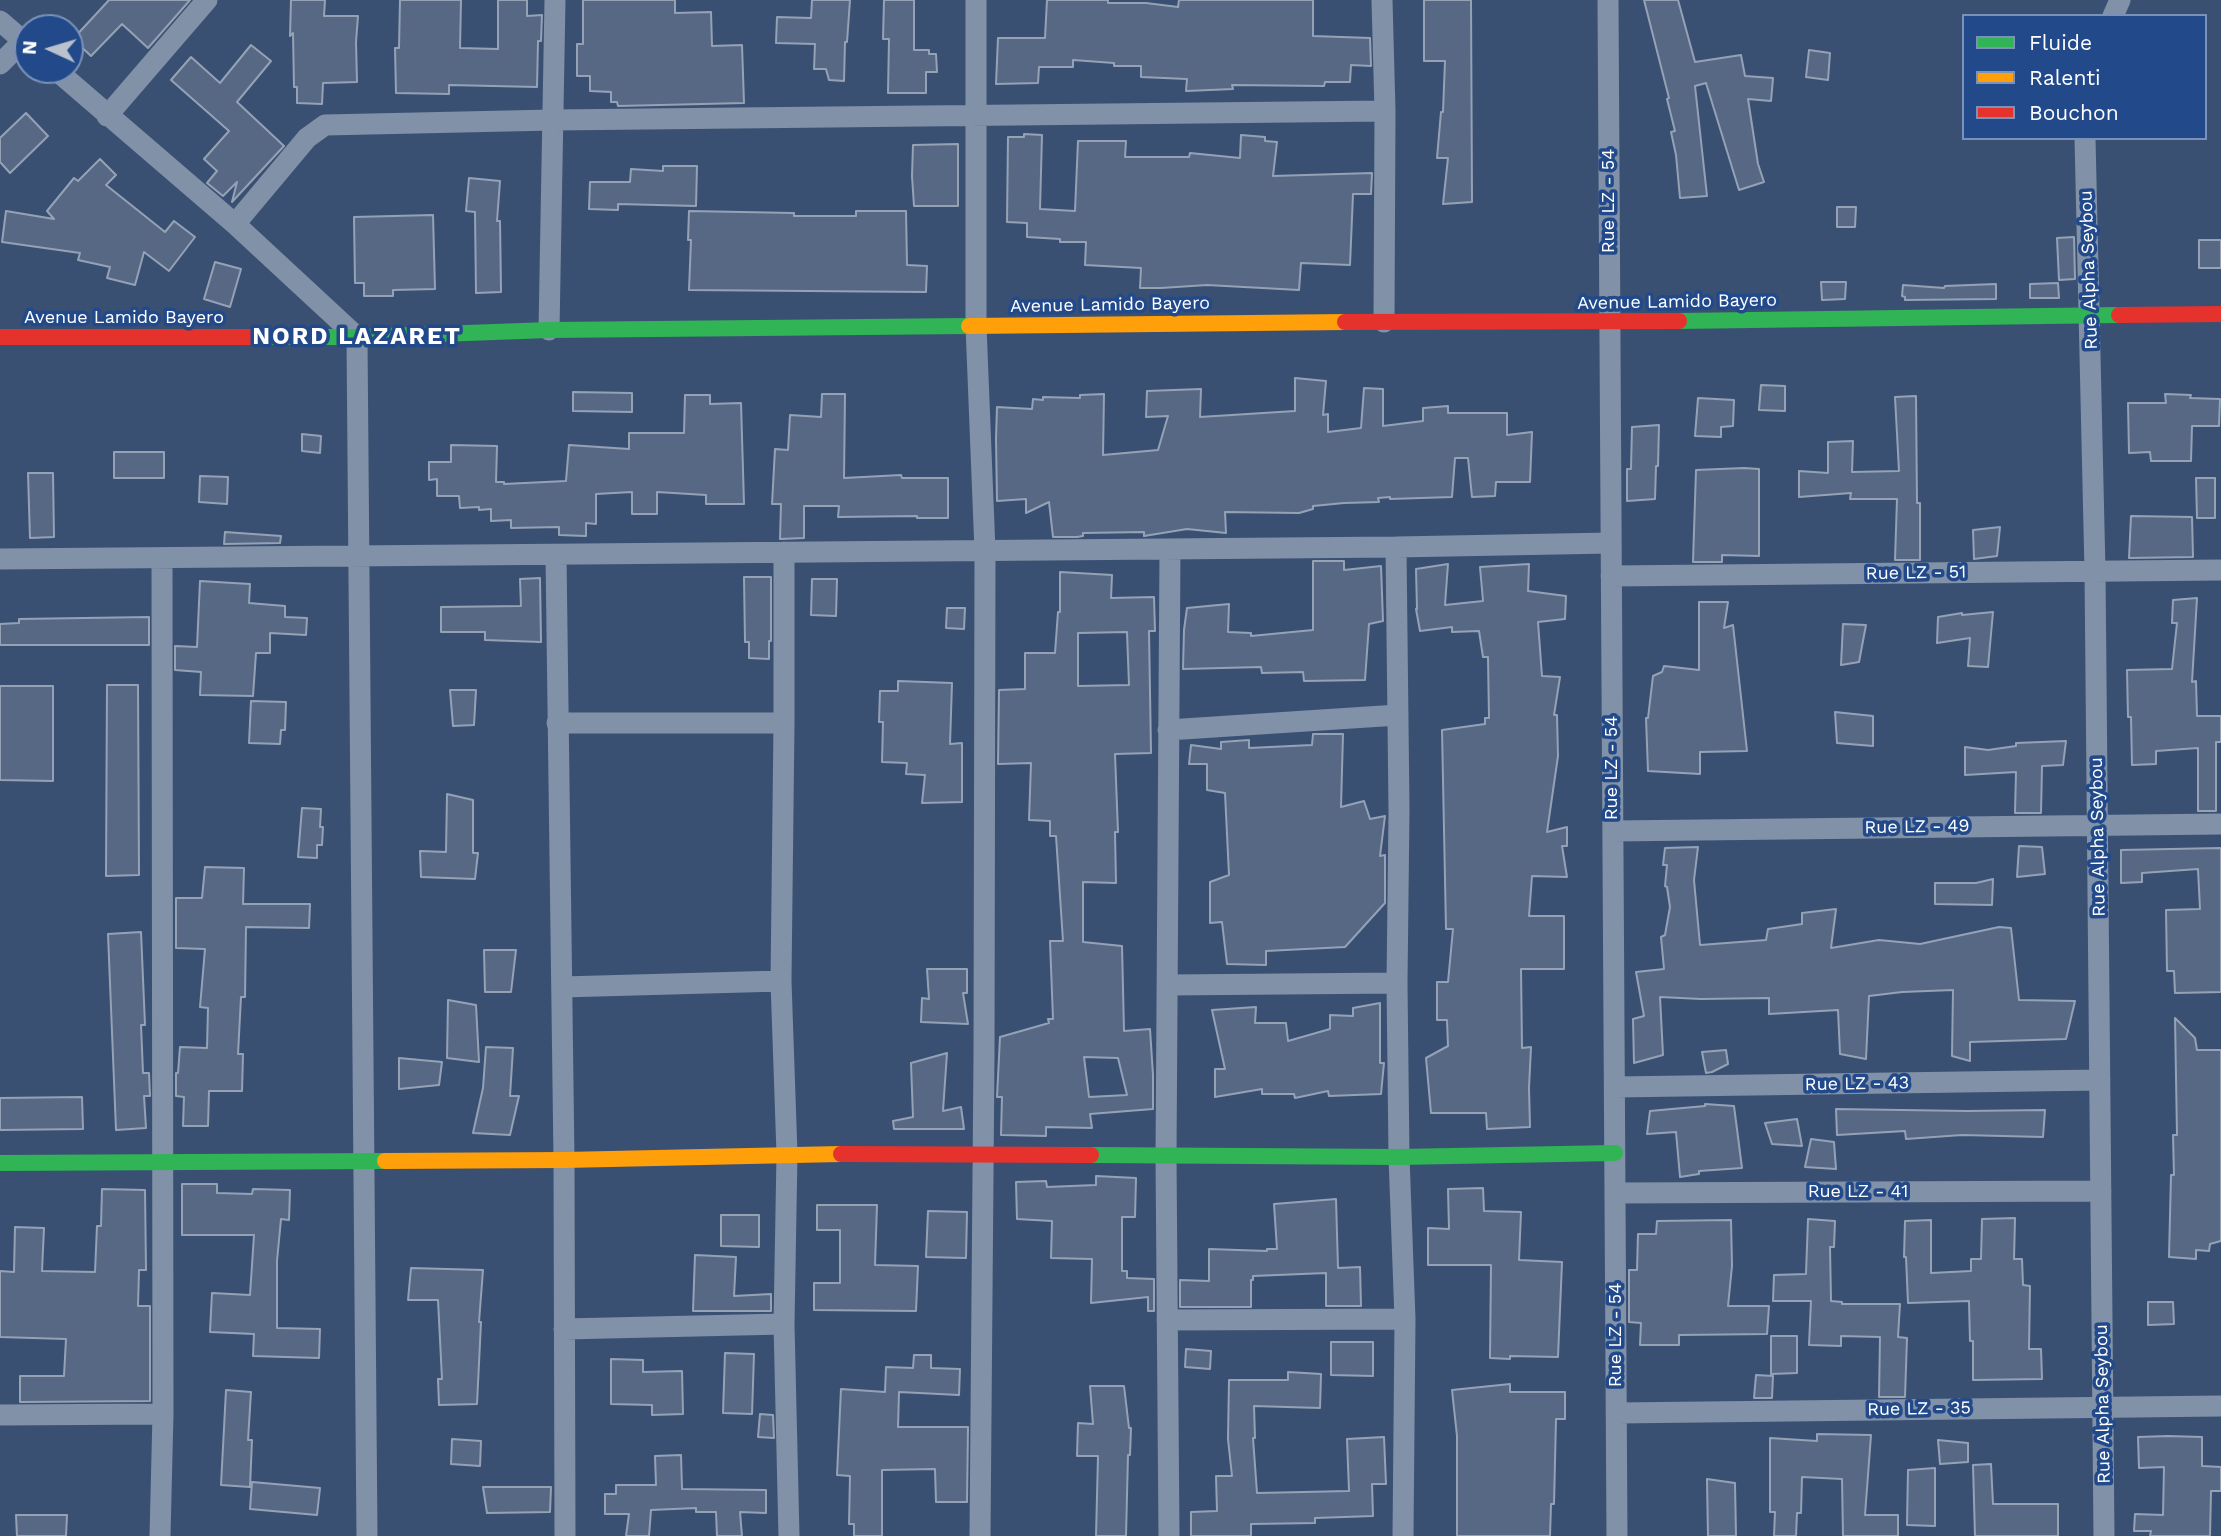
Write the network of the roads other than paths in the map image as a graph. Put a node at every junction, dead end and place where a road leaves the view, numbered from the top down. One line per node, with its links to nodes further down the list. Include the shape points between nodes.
1 (207, 0): 13 (street)
2 (555, 0): 14 (street)
3 (976, 0): 12 (street)
4 (1382, 0): 11 (street)
5 (1608, 0): 20 (street, Rue LZ - 54)
6 (0, 21): 7 (street)
7 (14, 33)
8 (14, 53): 9 (street)
9 (0, 64)
10 (72, 84): 13 (street)
11 (1385, 111): 12 (street); 19 (street)
12 (975, 115): 14 (street); 21 (street)
13 (107, 116): 16 (street)
14 (554, 120): 16 (street, via 325,125 307,138); 22 (street)
15 (2085, 140): 18 (street, Rue Alpha Seybou)
16 (234, 224): 24 (street)
17 (2221, 313): 18 (street, Avenue Lamido Bayero)
18 (2090, 315): 20 (street, Avenue Lamido Bayero); 35 (street, Rue Alpha Seybou)
19 (1384, 322): 20 (street, Avenue Lamido Bayero); 21 (street, Avenue Lamido Bayero)
20 (1610, 322): 25 (street, Rue LZ - 54)
21 (976, 326): 22 (street, Avenue Lamido Bayero); 28 (street)
22 (549, 330): 24 (street, Avenue Lamido Bayero)
23 (0, 337): 24 (street, Avenue Lamido Bayero)
24 (357, 338): 31 (street)
25 (1611, 543): 26 (street); 36 (street, Rue LZ - 54)
26 (1396, 547): 27 (street); 37 (street)
27 (1170, 549): 28 (street); 40 (street)
28 (985, 551): 29 (street); 50 (street)
29 (784, 552): 30 (street); 39 (street)
30 (556, 555): 31 (street); 38 (street)
31 (358, 556): 32 (street); 56 (street)
32 (162, 558): 33 (street); 57 (street)
33 (0, 559)
34 (2221, 570): 35 (street, Rue LZ - 51)
35 (2095, 571): 36 (street, Rue LZ - 51); 42 (street, Rue Alpha Seybou)
36 (1611, 576): 43 (street, Rue LZ - 54)
37 (1398, 715): 40 (street); 45 (street)
38 (557, 723): 39 (street); 47 (street)
39 (784, 723): 44 (street)
40 (1168, 730): 46 (street)
41 (2221, 824): 42 (street, Rue LZ - 49)
42 (2098, 825): 43 (street, Rue LZ - 49); 48 (street, Rue Alpha Seybou)
43 (1613, 831): 49 (street, Rue LZ - 54)
44 (781, 981): 47 (street); 52 (street)
45 (1397, 983): 46 (street); 54 (street)
46 (1168, 985): 53 (street)
47 (562, 987): 55 (street)
48 (2100, 1080): 49 (street, Rue LZ - 43); 59 (street, Rue Alpha Seybou)
49 (1615, 1087): 51 (street, Rue LZ - 54)
50 (983, 1153): 52 (street); 53 (street); 74 (street)
51 (1615, 1153): 54 (street); 60 (street, Rue LZ - 54)
52 (787, 1154): 55 (street); 63 (street)
53 (1166, 1156): 54 (street); 62 (street)
54 (1399, 1157): 61 (street)
55 (564, 1160): 56 (street); 64 (street)
56 (363, 1161): 57 (street); 71 (street)
57 (161, 1162): 58 (street); 68 (street)
58 (0, 1163)
59 (2101, 1191): 60 (street, Rue LZ - 41); 66 (street, Rue Alpha Seybou)
60 (1615, 1193): 67 (street, Rue LZ - 54)
61 (1405, 1319): 62 (street); 76 (street)
62 (1167, 1320): 75 (street)
63 (784, 1324): 64 (street); 73 (street)
64 (565, 1329): 72 (street)
65 (2221, 1406): 66 (street, Rue LZ - 35)
66 (2103, 1407): 67 (street, Rue LZ - 35); 78 (street, Rue Alpha Seybou)
67 (1617, 1413): 77 (street, Rue LZ - 54)
68 (163, 1414): 69 (street); 70 (street)
69 (0, 1415)
70 (160, 1536)
71 (367, 1536)
72 (565, 1536)
73 (789, 1536)
74 (980, 1536)
75 (1169, 1536)
76 (1403, 1536)
77 (1617, 1536)
78 (2104, 1536)

